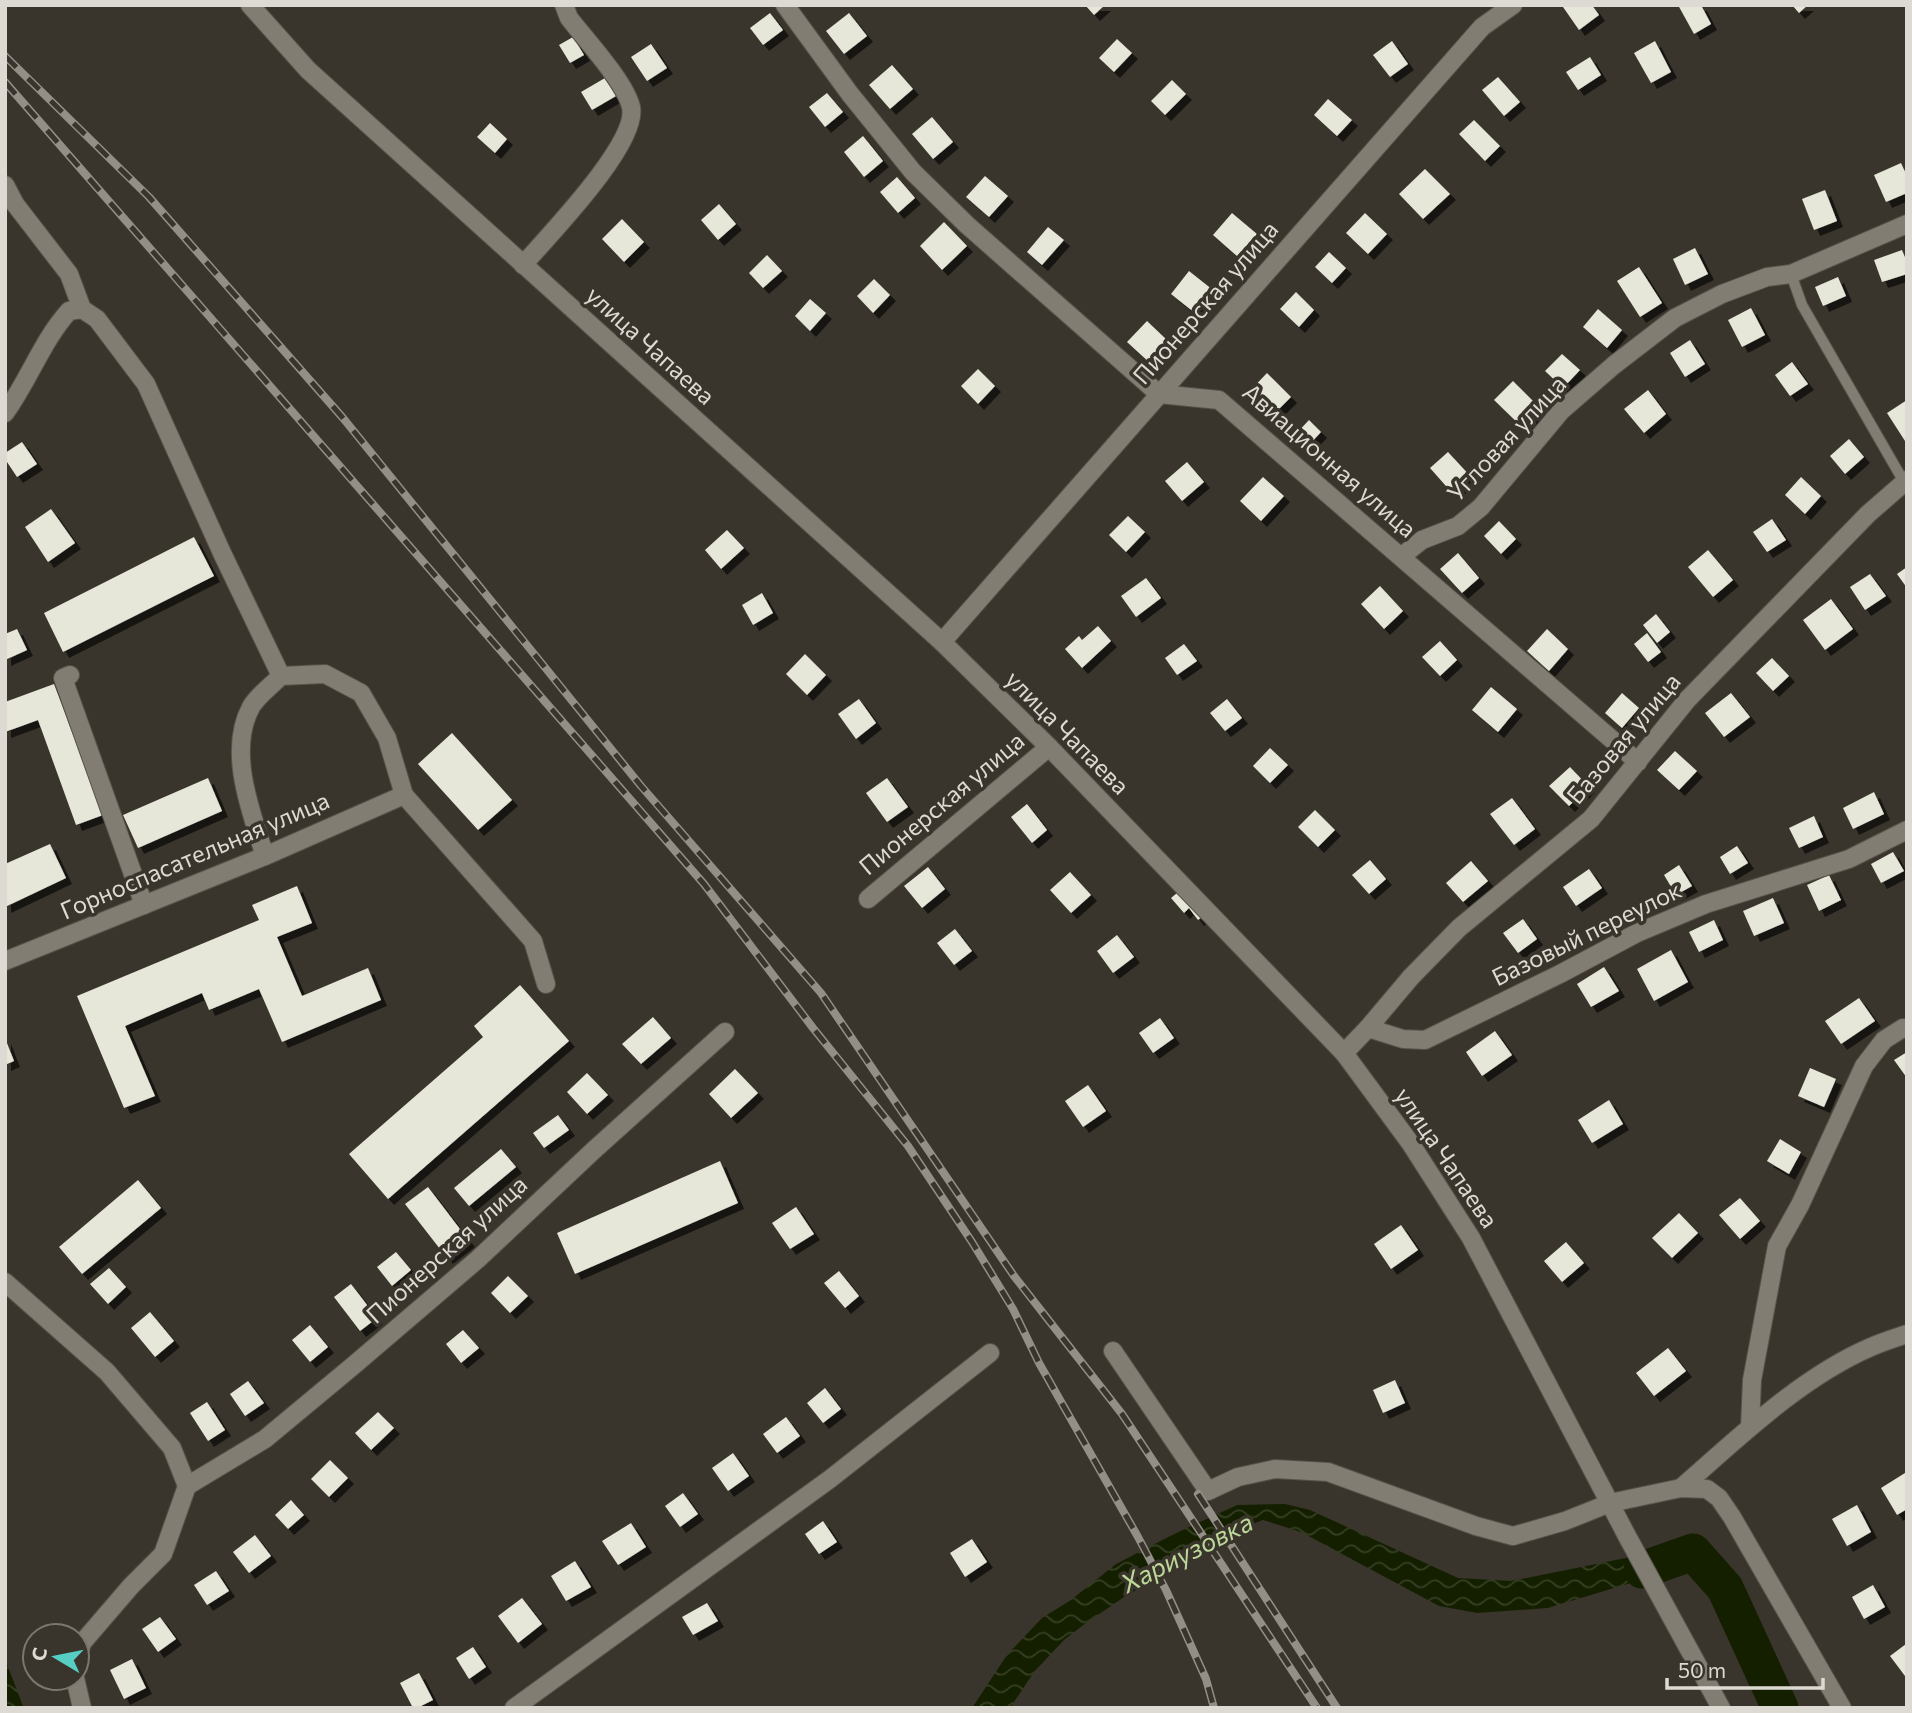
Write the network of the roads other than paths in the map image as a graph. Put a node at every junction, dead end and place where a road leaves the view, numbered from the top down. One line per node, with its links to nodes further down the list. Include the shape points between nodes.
1 (250, 5): 7 (street, улица Чапаева, via 308,70)
2 (564, 5): 7 (street, via 625,93 631,126 589,188)
3 (785, 5): 10 (street, via 913,172)
4 (1513, 5): 10 (street, Пионерская улица, via 1482,27)
5 (5, 185): 9 (street, via 69,274)
6 (1907, 224): 8 (street, Угловая улица)
7 (523, 265): 14 (street, улица Чапаева)
8 (1791, 274): 12 (lane, via 1802,305); 13 (street, Угловая улица, via 1768,277 1722,294 1675,318 1561,411 1481,507 1458,526 1422,540)
9 (82, 309): 11 (street, via 69,311 55,326); 16 (street, via 97,319 146,384)
10 (1159, 394): 13 (street, Авиационная улица, via 1219,400); 14 (street, Пионерская улица)
11 (5, 413)
12 (1906, 482): 18 (street, Базовая улица, via 1868,514 1687,700)
13 (1402, 556): 18 (street, Авиационная улица)
14 (942, 642): 17 (street, улица Чапаева)
15 (69, 675): 23 (street, via 63,678)
16 (281, 676): 19 (street, via 325,674 361,693 387,738); 21 (street, via 251,707 240,741 245,795)
17 (1049, 747): 22 (street, Пионерская улица); 29 (street, улица Чапаева)
18 (1638, 762): 26 (street, Базовая улица, via 1591,819 1459,929 1410,976)
19 (404, 795): 21 (street, Горноспасательная улица); 25 (street, via 533,941)
20 (1907, 830): 26 (street, Базовый переулок, via 1849,859 1706,905 1637,933 1425,1040 1403,1039)
21 (265, 856): 23 (street, Горноспасательная улица)
22 (868, 899)
23 (144, 905): 24 (street, Горноспасательная улица)
24 (5, 961)
25 (546, 984)
26 (1368, 1028): 29 (street, Базовая улица)
27 (1907, 1029): 34 (street, via 1884,1040 1864,1066 1777,1246 1752,1380)
28 (724, 1032): 35 (street, Пионерская улица, via 478,1259 354,1365 265,1439)
29 (1344, 1053): 37 (street, улица Чапаева, via 1411,1144 1471,1238)
30 (5, 1282): 35 (street, via 107,1371 172,1448)
31 (1907, 1334): 34 (street, via 1820,1374)
32 (1113, 1351): 37 (street, via 1208,1491 1238,1477 1275,1469 1328,1472 1513,1536)
33 (989, 1353): 39 (street, via 830,1479)
34 (1750, 1427): 36 (street)
35 (187, 1486): 38 (street, via 163,1554)
36 (1681, 1488): 37 (street); 41 (street, via 1707,1489 1720,1498)
37 (1609, 1503): 40 (street, улица Чапаева)
38 (91, 1633)
39 (514, 1708)
40 (1721, 1708)
41 (1842, 1708)

